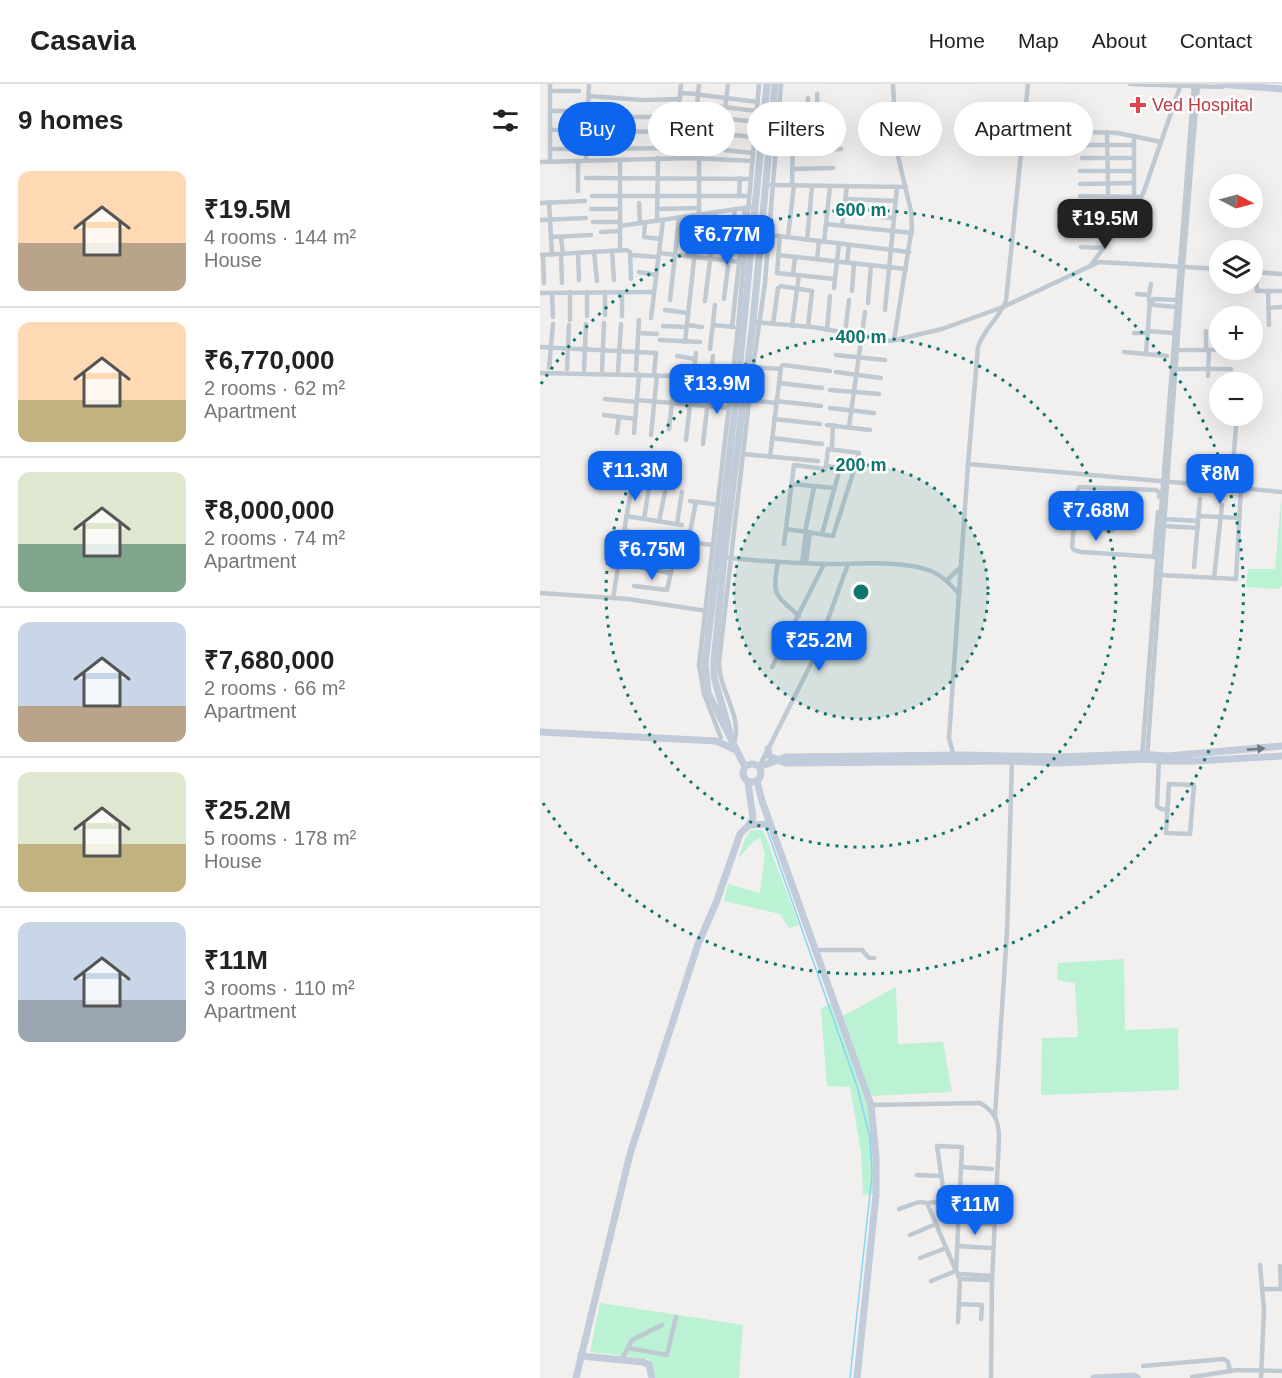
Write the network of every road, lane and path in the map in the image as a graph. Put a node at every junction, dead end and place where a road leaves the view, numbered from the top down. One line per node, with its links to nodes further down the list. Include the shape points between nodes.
1 (550, 84): 17 (street)
2 (589, 84): 22 (street)
3 (681, 84): 19 (street)
4 (699, 84): 21 (street)
5 (728, 84): 23 (street)
6 (758, 84): 30 (street)
7 (767, 84): 63 (street)
8 (775, 84): 31 (street)
9 (781, 84): 32 (street)
10 (892, 84): 88 (street, via 896,148)
11 (1028, 84): 215 (street)
12 (1130, 84): 14 (street)
13 (1219, 84): 16 (street)
14 (1180, 85): 15 (street); 42 (street)
15 (1196, 85): 16 (street); 174 (street)
16 (1282, 90)
17 (550, 91): 18 (street); 35 (street)
18 (579, 91)
19 (680, 93): 21 (street); 25 (street)
20 (817, 94): 34 (street)
21 (700, 95): 23 (street); 28 (street)
22 (589, 96): 25 (street); 26 (street)
23 (726, 98): 29 (street); 30 (street)
24 (808, 98): 33 (street)
25 (680, 99): 27 (street)
26 (589, 102)
27 (680, 102)
28 (698, 102)
29 (726, 102)
30 (758, 102)
31 (778, 102)
32 (780, 102)
33 (808, 102)
34 (817, 102)
35 (550, 111): 36 (street); 37 (street)
36 (558, 111)
37 (550, 130): 38 (street); 46 (street)
38 (558, 130)
39 (1093, 132): 40 (street)
40 (1107, 132): 41 (street); 44 (street)
41 (1134, 136): 42 (street); 45 (street)
42 (1161, 142): 99 (street)
43 (1093, 145): 44 (street)
44 (1107, 145): 45 (street); 58 (street)
45 (1134, 145): 59 (street)
46 (550, 149): 47 (street); 65 (street)
47 (558, 149)
48 (586, 156): 61 (street)
49 (754, 156): 63 (street)
50 (769, 156): 66 (street)
51 (773, 156): 82 (street)
52 (793, 156): 68 (street)
53 (658, 158): 54 (street); 60 (street); 75 (street)
54 (674, 158): 55 (street)
55 (692, 158): 56 (street)
56 (699, 158): 63 (street); 72 (street)
57 (1082, 158): 58 (street)
58 (1107, 158): 59 (street); 69 (street)
59 (1134, 158): 71 (street)
60 (620, 159): 61 (street); 74 (street)
61 (586, 160): 62 (street)
62 (578, 161): 65 (street); 89 (street)
63 (755, 161): 66 (street); 77 (street); 80 (street)
64 (540, 162): 65 (street)
65 (550, 162)
66 (768, 162): 82 (street)
67 (833, 168): 68 (street)
68 (792, 169): 83 (street)
69 (1107, 170): 70 (street); 71 (street); 78 (street)
70 (1080, 171)
71 (1134, 171): 79 (street)
72 (699, 177): 75 (street); 76 (street); 90 (street)
73 (586, 178): 74 (street)
74 (620, 178): 75 (street); 92 (street)
75 (658, 178): 93 (street)
76 (740, 178): 77 (street); 94 (street)
77 (751, 178): 95 (street)
78 (1108, 183): 79 (street); 81 (street); 97 (street)
79 (1134, 183): 98 (street)
80 (756, 184): 82 (street); 106 (street)
81 (1080, 184)
82 (769, 185): 83 (street); 136 (street)
83 (793, 185): 84 (street); 141 (street)
84 (812, 186): 85 (street); 144 (street)
85 (830, 186): 86 (street); 129 (street)
86 (847, 186): 87 (street); 100 (street)
87 (897, 187): 88 (street); 102 (street)
88 (906, 187): 134 (street)
89 (578, 191)
90 (699, 195): 93 (street); 94 (street); 107 (street)
91 (592, 196): 92 (street)
92 (620, 196): 93 (street); 109 (street)
93 (657, 196): 110 (street)
94 (739, 196): 95 (street)
95 (749, 196): 106 (street)
96 (1080, 196): 97 (street)
97 (1108, 196): 98 (street); 113 (street)
98 (1134, 197): 99 (street)
99 (1141, 197): 114 (street)
100 (846, 199): 102 (street); 131 (street)
101 (585, 201): 103 (street)
102 (896, 201): 120 (street)
103 (549, 202): 104 (street); 122 (street)
104 (540, 203)
105 (639, 203): 128 (street)
106 (750, 207): 111 (street); 169 (street)
107 (699, 208): 110 (street); 116 (street)
108 (591, 209): 109 (street)
109 (620, 209): 130 (street)
110 (657, 209): 123 (street)
111 (735, 209): 115 (street); 167 (street)
112 (1081, 209): 113 (street)
113 (1108, 209): 114 (street); 124 (street)
114 (1131, 209): 125 (street)
115 (716, 212): 116 (street); 165 (street)
116 (699, 215): 119 (street); 164 (street)
117 (871, 216): 120 (street)
118 (586, 218): 122 (street)
119 (679, 218): 123 (street); 161 (street)
120 (894, 218): 132 (street)
121 (540, 220): 122 (street)
122 (550, 220): 139 (street)
123 (660, 220): 128 (street); 143 (street)
124 (1108, 221): 125 (street); 127 (street); 142 (street)
125 (1123, 221): 142 (street)
126 (593, 222): 130 (street)
127 (1080, 222)
128 (642, 223): 130 (street); 143 (street, via 644,237)
129 (826, 224): 131 (street); 145 (street)
130 (620, 226): 133 (street); 151 (street)
131 (842, 226): 132 (street)
132 (893, 231): 134 (street); 150 (street)
133 (601, 232)
134 (912, 233): 154 (street)
135 (591, 235): 140 (street)
136 (765, 235): 138 (street); 228 (street)
137 (1080, 235): 142 (street)
138 (780, 236): 141 (street); 162 (street)
139 (551, 237): 140 (street); 158 (street)
140 (561, 237): 156 (street)
141 (788, 237): 144 (street)
142 (1109, 238): 149 (street)
143 (660, 239): 160 (street)
144 (807, 240): 145 (street)
145 (822, 241): 146 (street); 166 (street)
146 (839, 243): 147 (street); 168 (street)
147 (849, 244): 150 (street); 170 (street)
148 (1081, 247): 149 (street)
149 (1103, 248): 173 (street)
150 (891, 249): 154 (street); 175 (street)
151 (620, 250): 152 (street); 159 (street)
152 (612, 251): 153 (street); 187 (street)
153 (594, 252): 155 (street); 186 (street)
154 (909, 252): 177 (street)
155 (578, 253): 156 (street); 185 (street)
156 (562, 254): 158 (street); 189 (street)
157 (541, 255): 158 (street); 188 (street)
158 (552, 255)
159 (630, 255): 160 (street); 183 (street)
160 (659, 255): 161 (street); 181 (street)
161 (676, 255): 164 (street); 207 (street)
162 (778, 255): 163 (street); 182 (street, via 777,273)
163 (795, 256): 166 (street); 182 (street)
164 (694, 257): 165 (street); 221 (street)
165 (711, 259): 167 (street); 211 (street)
166 (817, 259): 168 (street)
167 (729, 260): 169 (street); 208 (street)
168 (837, 261): 170 (street); 184 (street)
169 (744, 262): 241 (street); 241 (street)
170 (847, 262): 171 (street)
171 (854, 263): 172 (street); 193 (street)
172 (871, 265): 175 (street); 212 (street)
173 (1090, 266): 174 (street, via 1103,261); 215 (street)
174 (1181, 266): 176 (street); 210 (street); 261 (street)
175 (889, 267): 177 (street); 219 (street)
176 (1209, 268)
177 (906, 269): 252 (street)
178 (639, 272): 181 (street)
179 (1263, 273): 180 (street)
180 (1282, 274)
181 (656, 275): 202 (street)
182 (796, 275): 184 (street); 191 (street)
183 (631, 279)
184 (835, 279): 192 (street)
185 (579, 280)
186 (597, 280)
187 (614, 280)
188 (544, 283)
189 (562, 283)
190 (1150, 284): 206 (street)
191 (797, 288): 233 (street, via 779,287); 238 (street); 240 (street, via 812,291)
192 (834, 288)
193 (852, 291)
194 (1263, 291): 195 (street)
195 (1268, 291): 196 (street); 217 (street)
196 (1282, 291)
197 (552, 292): 198 (street); 203 (street); 225 (street)
198 (570, 292): 199 (street); 257 (street)
199 (587, 292): 200 (street); 223 (street)
200 (605, 292): 201 (street); 222 (street)
201 (622, 292): 202 (street); 224 (street)
202 (654, 292): 226 (street)
203 (540, 293)
204 (1137, 294): 206 (street)
205 (830, 296): 242 (street)
206 (1150, 299): 210 (street); 214 (street, via 1154,305); 244 (street)
207 (670, 300)
208 (724, 300)
209 (849, 300): 246 (street)
210 (1177, 300): 214 (street)
211 (705, 301)
212 (868, 303)
213 (715, 305): 234 (street)
214 (1176, 306): 248 (street)
215 (1004, 307): 252 (street, via 942,329); 337 (street, via 978,347)
216 (1282, 307): 217 (street)
217 (1268, 308): 235 (street)
218 (665, 310): 221 (street)
219 (885, 310)
220 (865, 312): 250 (street)
221 (687, 313): 237 (street)
222 (605, 315)
223 (587, 316)
224 (622, 316)
225 (553, 317)
226 (651, 318)
227 (639, 320): 245 (street)
228 (757, 322): 233 (street); 275 (street)
229 (604, 323): 259 (street)
230 (553, 324): 256 (street)
231 (586, 324): 258 (street)
232 (621, 324): 263 (street)
233 (773, 324): 238 (street)
234 (713, 325): 241 (street); 260 (street)
235 (1269, 325)
236 (663, 326): 237 (street)
237 (686, 326): 239 (street); 253 (street)
238 (792, 326): 240 (street)
239 (702, 327)
240 (808, 327): 242 (street)
241 (738, 328): 296 (street)
242 (827, 330): 246 (street)
243 (1206, 331): 262 (street)
244 (1147, 332): 247 (street); 248 (street); 267 (street)
245 (639, 333): 249 (street); 264 (street)
246 (845, 333): 250 (street)
247 (1134, 333)
248 (1174, 333): 342 (street)
249 (657, 334)
250 (862, 336): 252 (street); 272 (street)
251 (660, 340): 253 (street)
252 (894, 340)
253 (685, 342): 254 (street)
254 (700, 342)
255 (540, 347): 256 (street)
256 (551, 347): 257 (street); 276 (street)
257 (568, 348): 258 (street); 277 (street)
258 (585, 348): 259 (street); 282 (street)
259 (603, 349): 263 (street); 283 (street)
260 (710, 349)
261 (1177, 350): 262 (street); 279 (street)
262 (1207, 350): 280 (street)
263 (619, 351): 264 (street); 284 (street)
264 (638, 351): 286 (street); 290 (street, via 656,353)
265 (1124, 352): 267 (street)
266 (696, 353): 273 (street)
267 (1146, 354): 271 (street)
268 (836, 355): 272 (street)
269 (677, 356): 273 (street)
270 (713, 356): 295 (street)
271 (1167, 356)
272 (859, 357): 274 (street); 289 (street)
273 (695, 359): 293 (street)
274 (885, 360)
275 (750, 367): 278 (street); 296 (street)
276 (549, 368)
277 (567, 369)
278 (780, 369): 285 (street, via 783,365); 297 (street)
279 (1175, 369): 280 (street); 342 (street)
280 (1208, 369): 281 (street); 292 (street)
281 (1231, 369)
282 (584, 370)
283 (602, 370)
284 (618, 371)
285 (830, 371)
286 (638, 372): 288 (street); 290 (street); 304 (street)
287 (836, 372): 289 (street)
288 (540, 373)
289 (856, 374): 294 (street); 300 (street)
290 (656, 375): 291 (street); 305 (street)
291 (675, 376): 293 (street); 307 (street)
292 (1208, 376)
293 (693, 377): 295 (street); 308 (street)
294 (881, 378)
295 (710, 379): 296 (street); 309 (street)
296 (742, 383): 303 (street); 311 (street); 358 (street)
297 (779, 383): 298 (street); 306 (street)
298 (822, 388)
299 (830, 390): 300 (street)
300 (854, 392): 301 (street); 313 (street)
301 (879, 394)
302 (605, 399): 304 (street)
303 (746, 400): 306 (street); 334 (street)
304 (637, 401): 305 (street); 317 (street)
305 (654, 402): 307 (street); 328 (street)
306 (776, 402): 310 (street); 318 (street)
307 (672, 404): 308 (street); 324 (street)
308 (690, 406): 309 (street); 330 (street)
309 (707, 406): 311 (street); 331 (street)
310 (821, 406)
311 (729, 408): 358 (street)
312 (830, 408): 313 (street)
313 (851, 410): 314 (street); 323 (street)
314 (874, 413)
315 (604, 415): 316 (street)
316 (619, 417): 317 (street); 326 (street)
317 (635, 419): 327 (street)
318 (774, 419): 319 (street); 329 (street)
319 (820, 424)
320 (826, 425): 321 (street)
321 (833, 426): 323 (street); 333 (street)
322 (1236, 426): 346 (street)
323 (849, 427): 325 (street)
324 (669, 429)
325 (870, 430)
326 (617, 433)
327 (634, 433)
328 (651, 435)
329 (772, 438): 332 (street); 335 (street)
330 (686, 440)
331 (703, 444)
332 (822, 444)
333 (832, 446)
334 (740, 454): 335 (street); 384 (street)
335 (770, 457): 336 (street)
336 (818, 461)
337 (968, 464): 341 (street); 391 (street)
338 (826, 466): 339 (street); 340 (street, via 828,450 859,453); 344 (street, via 825,469 794,465)
339 (840, 468): 340 (street); 348 (street)
340 (855, 470): 375 (street, via 833,536)
341 (1141, 480): 342 (street); 350 (street)
342 (1165, 482): 346 (street); 364 (street); 385 (street)
343 (632, 484): 359 (street)
344 (792, 484): 345 (street); 369 (street)
345 (814, 487): 348 (street); 373 (street)
346 (1231, 487): 349 (street)
347 (649, 488): 363 (street)
348 (834, 488): 375 (street)
349 (1241, 488): 353 (street); 362 (street)
350 (1140, 490): 367 (street, via 1079,487); 385 (street, via 1159,492)
351 (665, 492): 365 (street)
352 (682, 492): 365 (street, via 680,524)
353 (1282, 492)
354 (1200, 499): 361 (street)
355 (690, 501): 356 (street)
356 (696, 502): 358 (street); 376 (street)
357 (1222, 505): 360 (street)
358 (721, 506): 378 (street)
359 (627, 516): 363 (street); 371 (street)
360 (1221, 517): 361 (street); 362 (street); 395 (street)
361 (1198, 518): 364 (street); 368 (street)
362 (1240, 518): 395 (street, via 1236,579)
363 (644, 519): 365 (street)
364 (1165, 519): 366 (street)
365 (659, 521)
366 (1164, 526): 368 (street); 385 (street)
367 (1074, 527): 370 (street); 385 (street, via 1072,547 1076,551)
368 (1198, 528): 392 (street)
369 (786, 529): 373 (street); 377 (street)
370 (1113, 530)
371 (624, 531): 374 (street); 380 (street)
372 (661, 532): 382 (street)
373 (807, 532): 375 (street); 387 (street)
374 (643, 534)
375 (822, 534)
376 (688, 542): 378 (street); 383 (street, via 678,541)
377 (784, 544)
378 (715, 546): 384 (street)
379 (643, 549): 382 (street)
380 (621, 550): 381 (street); 400 (street)
381 (636, 551)
382 (658, 551): 383 (street)
383 (674, 554): 393 (street)
384 (720, 557): 386 (street); 401 (street); 405 (street, via 714,677)
385 (1158, 557): 394 (street); 409 (street)
386 (778, 562): 387 (street); 402 (street, via 776,593)
387 (804, 563): 388 (street)
388 (824, 564): 389 (street); 402 (street)
389 (848, 564): 396 (street, via 928,570); 407 (street, via 814,658)
390 (638, 567): 393 (street)
391 (961, 567): 396 (street); 399 (street)
392 (1194, 567)
393 (671, 573): 397 (street, via 667,590)
394 (1161, 575): 395 (street); 409 (street)
395 (1214, 578)
396 (947, 580): 399 (street)
397 (634, 586)
398 (540, 593): 400 (street)
399 (960, 594): 411 (street, via 949,738)
400 (613, 598): 401 (street)
401 (707, 611): 405 (street, via 706,683)
402 (799, 616): 403 (street)
403 (772, 667)
404 (540, 732): 405 (street)
405 (728, 742): 415 (street)
406 (1282, 746): 410 (street, one-way to 406)
407 (768, 748): 412 (street, via 769,756); 414 (street)
408 (1282, 756): 410 (street)
409 (1145, 757): 410 (street); 411 (street); 413 (street, via 1059,763)
410 (1159, 758): 418 (street, via 1157,806)
411 (955, 759): 412 (street); 413 (street)
412 (779, 760): 414 (street)
413 (1012, 761): 424 (street, via 1007,932)
414 (759, 767): 415 (street, via 750,764); 416 (street)
415 (745, 768): 417 (street, via 743,775)
416 (757, 781): 417 (street); 419 (street)
417 (748, 782): 420 (street, via 753,815)
418 (1168, 810): 418 (street, via 1166,834 1190,834 1194,785 1169,784)
419 (765, 824): 420 (street); 421 (street)
420 (749, 825): 454 (street, via 740,834 698,944 630,1155)
421 (815, 950): 422 (street, via 862,951); 423 (street)
422 (874, 958)
423 (871, 1105): 424 (street, via 969,1102 980,1103); 463 (street, via 876,1195)
424 (995, 1115): 444 (street, via 999,1139)
425 (961, 1167): 426 (street); 428 (street, via 962,1147 937,1146); 429 (street)
426 (992, 1169)
427 (917, 1175): 428 (street)
428 (941, 1176): 431 (street, via 945,1201)
429 (960, 1194): 430 (street); 433 (street)
430 (992, 1196)
431 (927, 1203): 432 (street); 434 (street)
432 (899, 1209)
433 (958, 1221): 435 (street); 437 (street)
434 (936, 1224): 436 (street); 438 (street)
435 (992, 1224)
436 (910, 1235)
437 (958, 1246): 439 (street); 443 (street)
438 (946, 1248): 440 (street); 443 (street)
439 (990, 1248)
440 (920, 1258)
441 (1260, 1265): 446 (street)
442 (1280, 1266): 447 (street)
443 (958, 1275): 444 (street); 445 (street); 448 (street)
444 (992, 1278): 464 (street)
445 (931, 1281)
446 (1263, 1289): 447 (street); 457 (street)
447 (1281, 1289)
448 (959, 1304): 450 (street, via 982,1305); 451 (street)
449 (676, 1317): 453 (street, via 667,1355)
450 (981, 1319)
451 (958, 1322)
452 (662, 1324): 453 (street, via 634,1339)
453 (628, 1348): 455 (street)
454 (581, 1356): 455 (street); 461 (street)
455 (622, 1359): 462 (street, via 646,1364)
456 (1143, 1366): 458 (street, via 1224,1359)
457 (1260, 1370): 458 (street); 459 (street); 467 (street)
458 (1230, 1371): 460 (street)
459 (1282, 1371)
460 (1192, 1377)
461 (576, 1378)
462 (652, 1378)
463 (857, 1378)
464 (990, 1378)
465 (1094, 1378): 466 (street)
466 (1137, 1378)
467 (1262, 1378)

